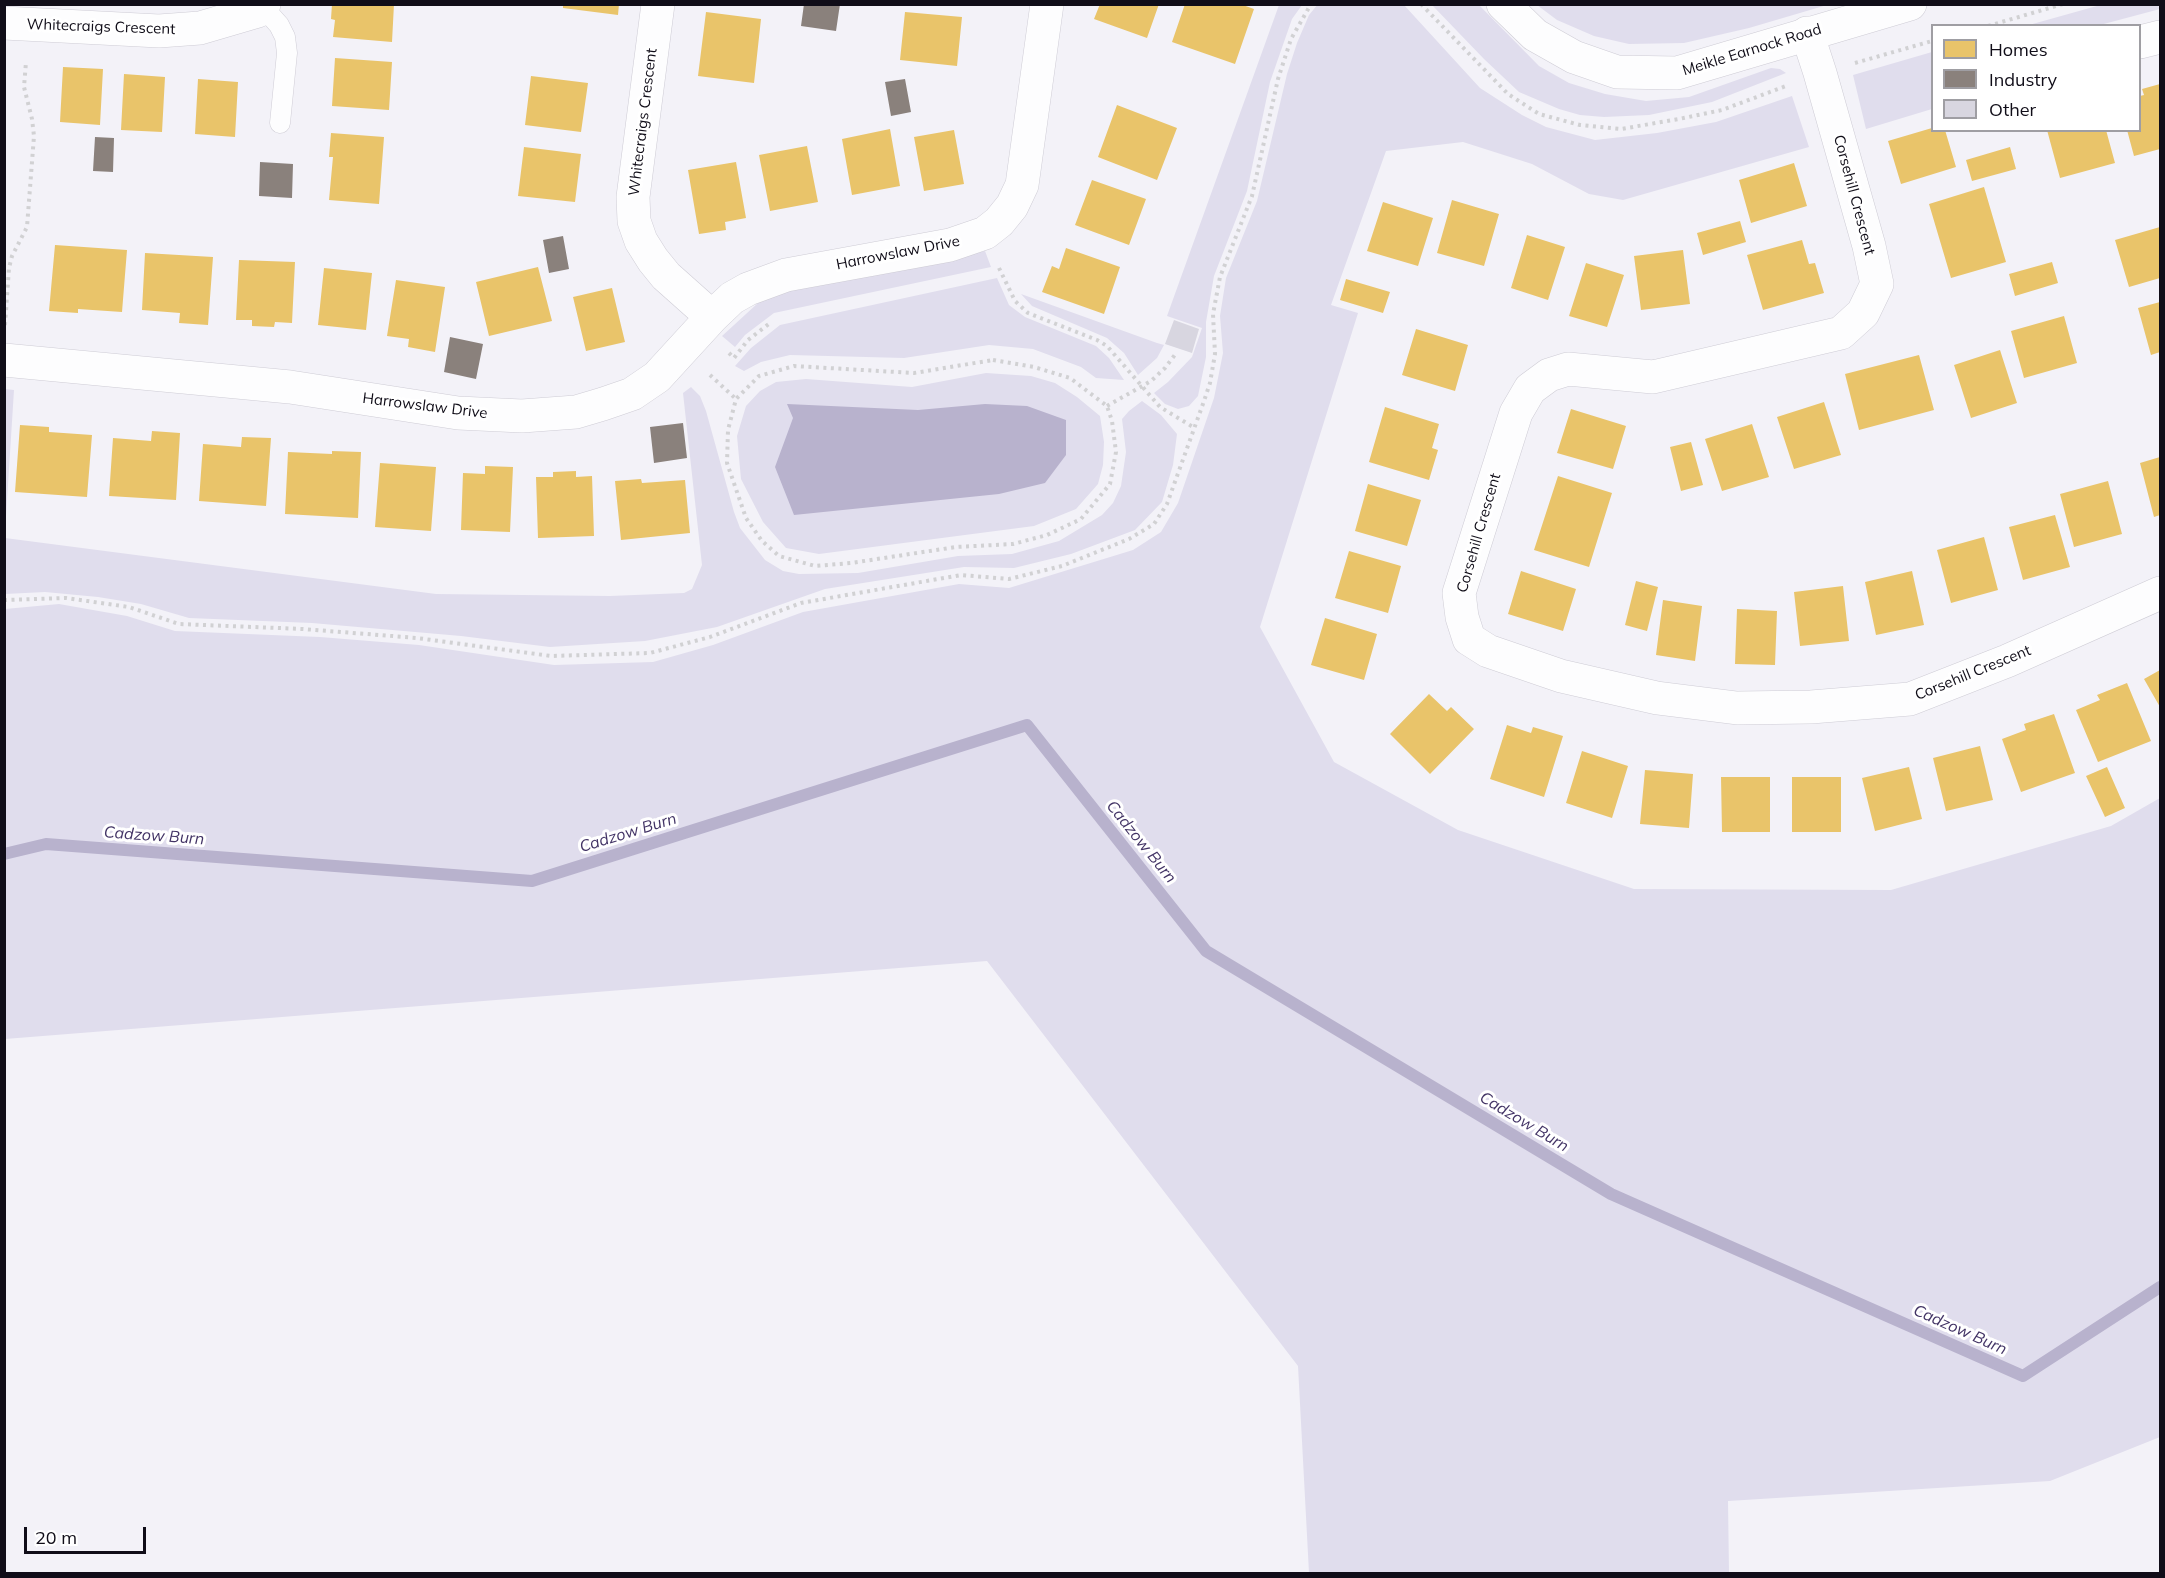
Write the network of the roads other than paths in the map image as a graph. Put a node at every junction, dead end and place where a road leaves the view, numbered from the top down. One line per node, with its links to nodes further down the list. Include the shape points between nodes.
1 (658, 4): 11 (street, Whitecraigs Crescent, via 633,197 634,221 641,241 660,268)
2 (1047, 4): 11 (street, Harrowslaw Drive, via 1022,185 999,222 985,233 950,245 765,282 732,298)
3 (1503, 4): 7 (street, Meikle Earnock Road, via 1534,35 1574,57 1617,72 1677,73)
4 (1910, 4): 7 (street, Meikle Earnock Road)
5 (263, 5): 6 (street, Whitecraigs Crescent, via 258,11 200,28 159,31); 10 (lane, via 285,37)
6 (16, 23)
7 (1807, 33): 13 (street, Corsehill Crescent, via 1877,284 1863,313 1841,333 1653,377 1568,369 1549,375 1530,389 1516,412 1459,592 1469,639 1488,651 1560,676 1657,698 1737,708 1811,707 1910,699 2007,662)
8 (2160, 37): 9 (street)
9 (2141, 42)
10 (280, 123)
11 (706, 323): 12 (street, Harrowslaw Drive, via 657,377 632,394 576,412 522,416 458,413 290,387)
12 (4, 360)
13 (2160, 593)

